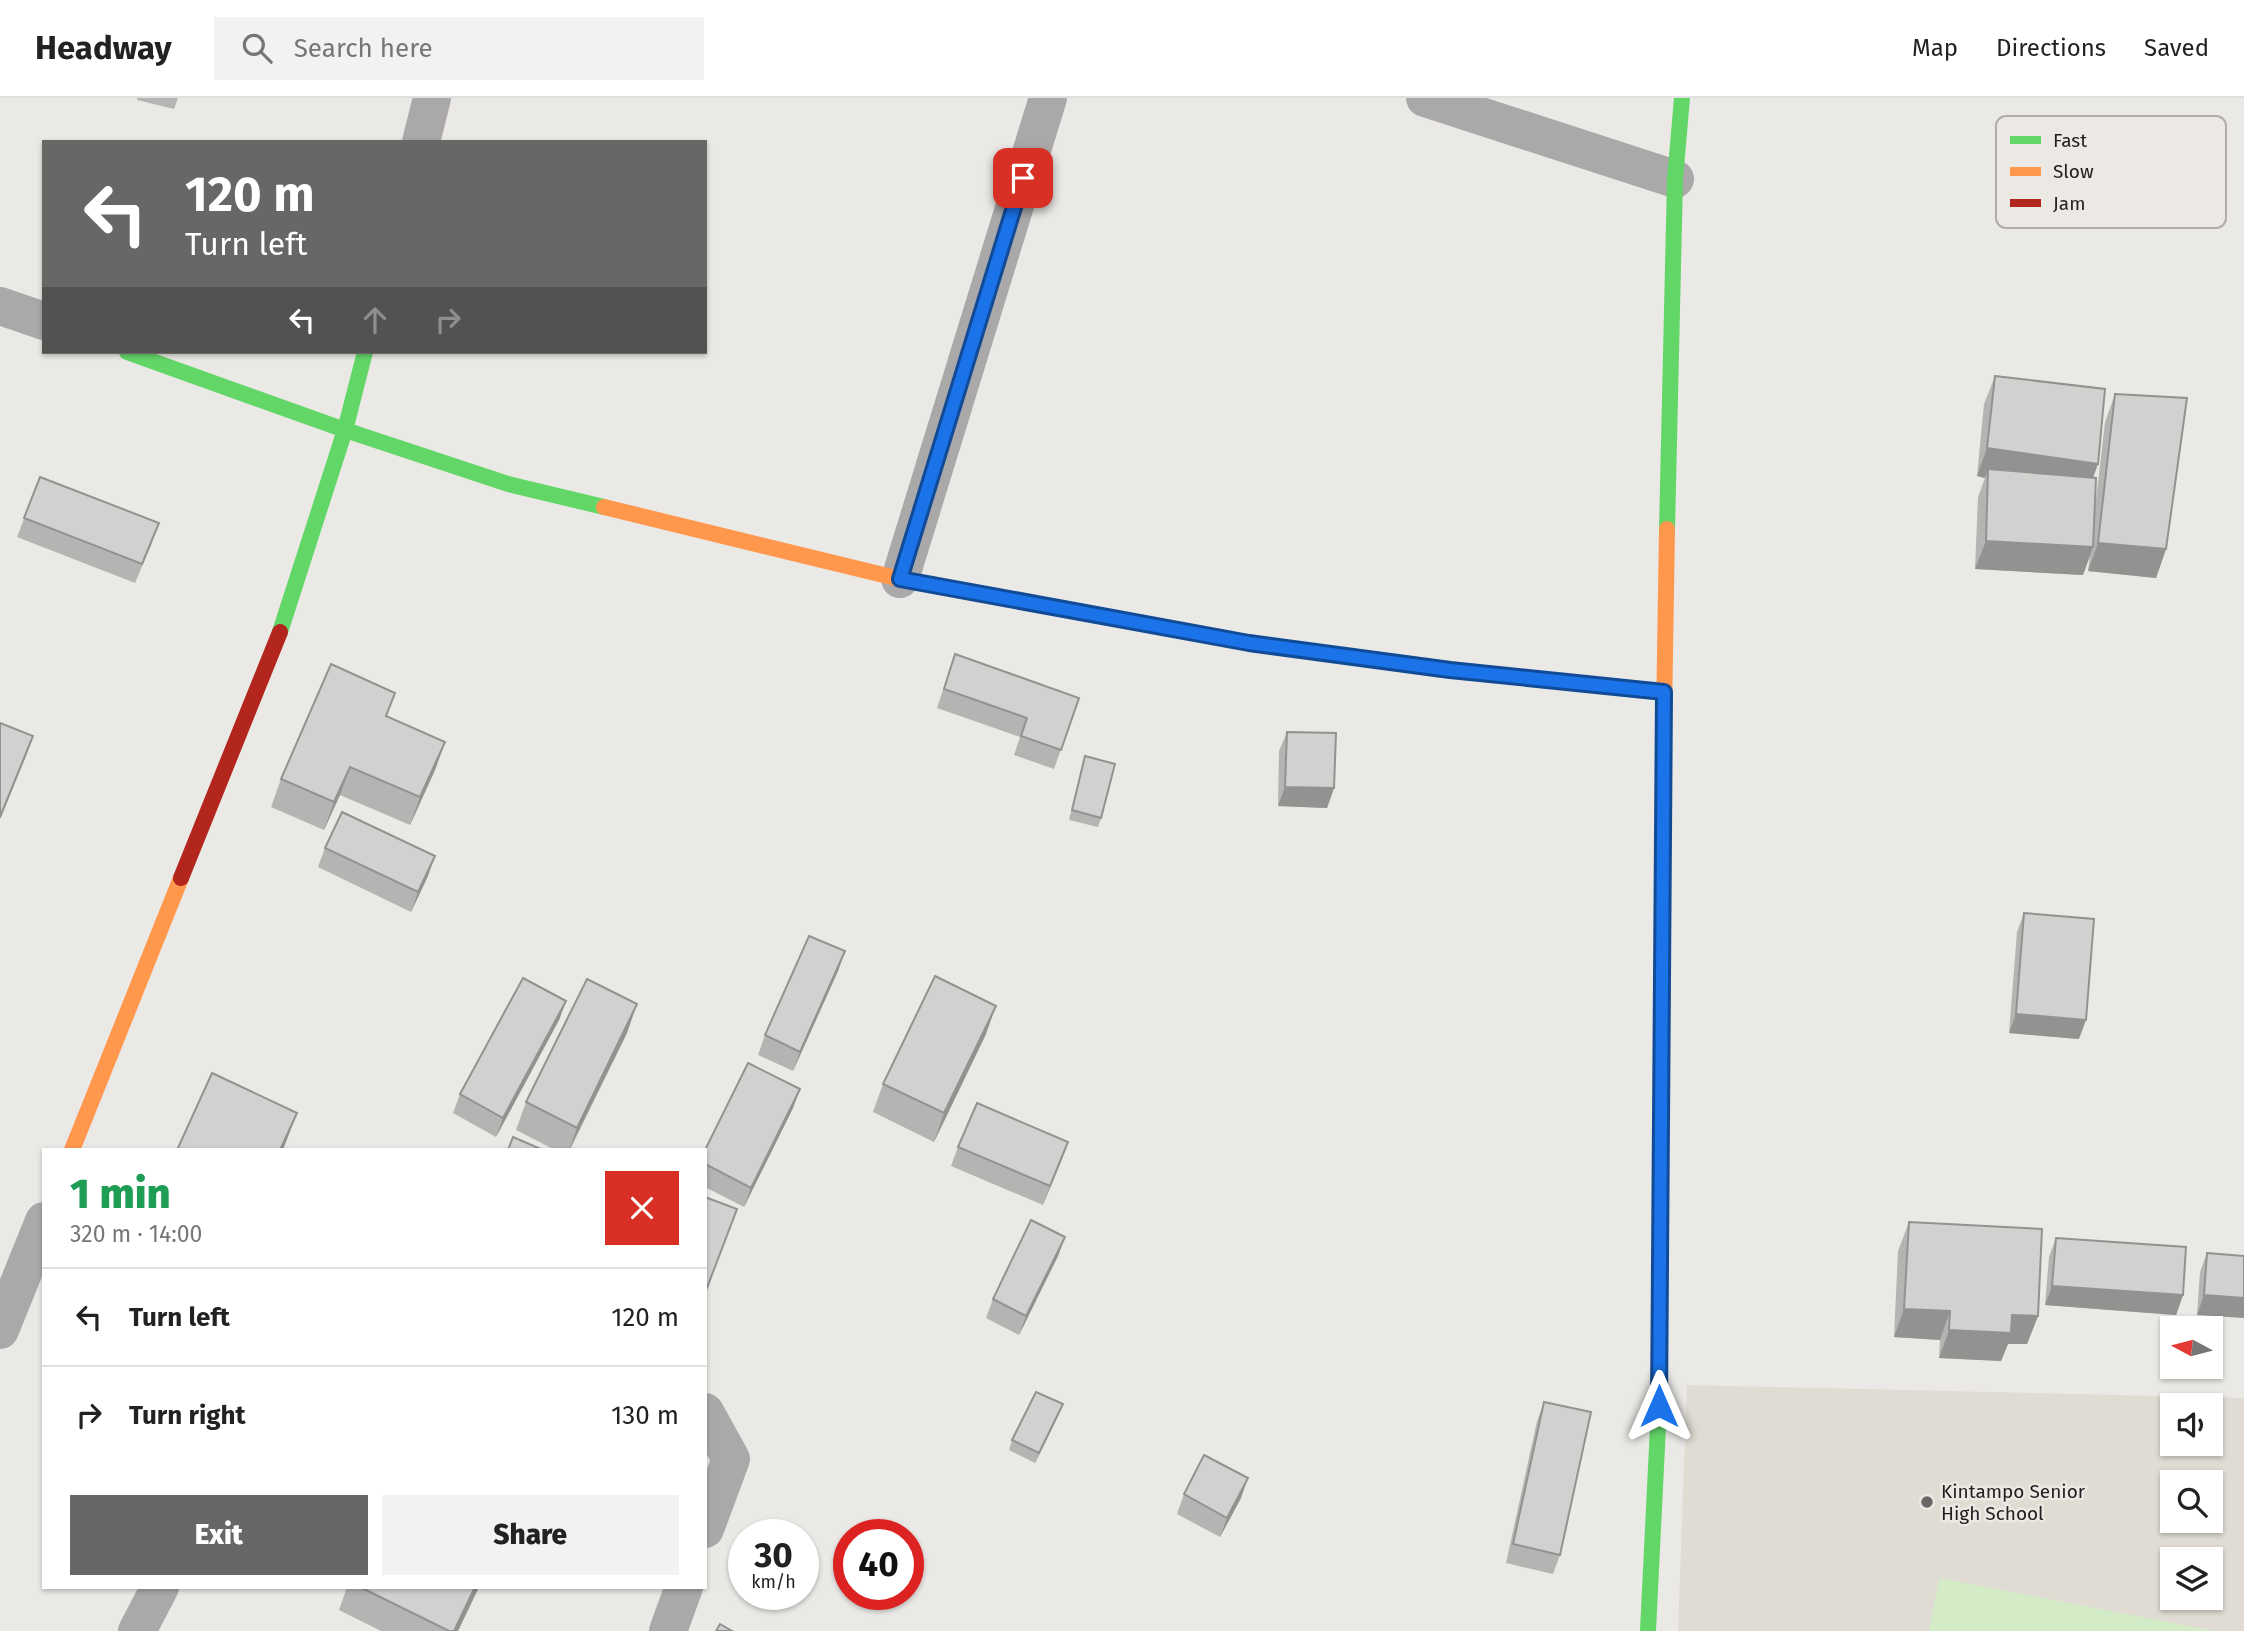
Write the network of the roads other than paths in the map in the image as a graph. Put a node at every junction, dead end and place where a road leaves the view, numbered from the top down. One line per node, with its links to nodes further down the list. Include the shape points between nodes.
1 (432, 98): 5 (street)
2 (1048, 98): 12 (street)
3 (1425, 98): 6 (street)
4 (1682, 98): 6 (street)
5 (422, 140)
6 (1675, 179): 13 (street)
7 (0, 306): 8 (street)
8 (42, 320)
9 (133, 354): 11 (street)
10 (364, 354): 11 (street)
11 (345, 430): 12 (street, via 508,484); 14 (street, via 281,630)
12 (900, 579): 13 (street, via 1249,643)
13 (1664, 692): 23 (street, via 1659,1406)
14 (73, 1148)
15 (42, 1226): 16 (street)
16 (0, 1329)
17 (707, 1416): 18 (street, via 731,1459)
18 (707, 1524)
19 (159, 1589): 21 (street)
20 (683, 1589): 22 (street)
21 (137, 1631)
22 (668, 1631)
23 (1648, 1631)

